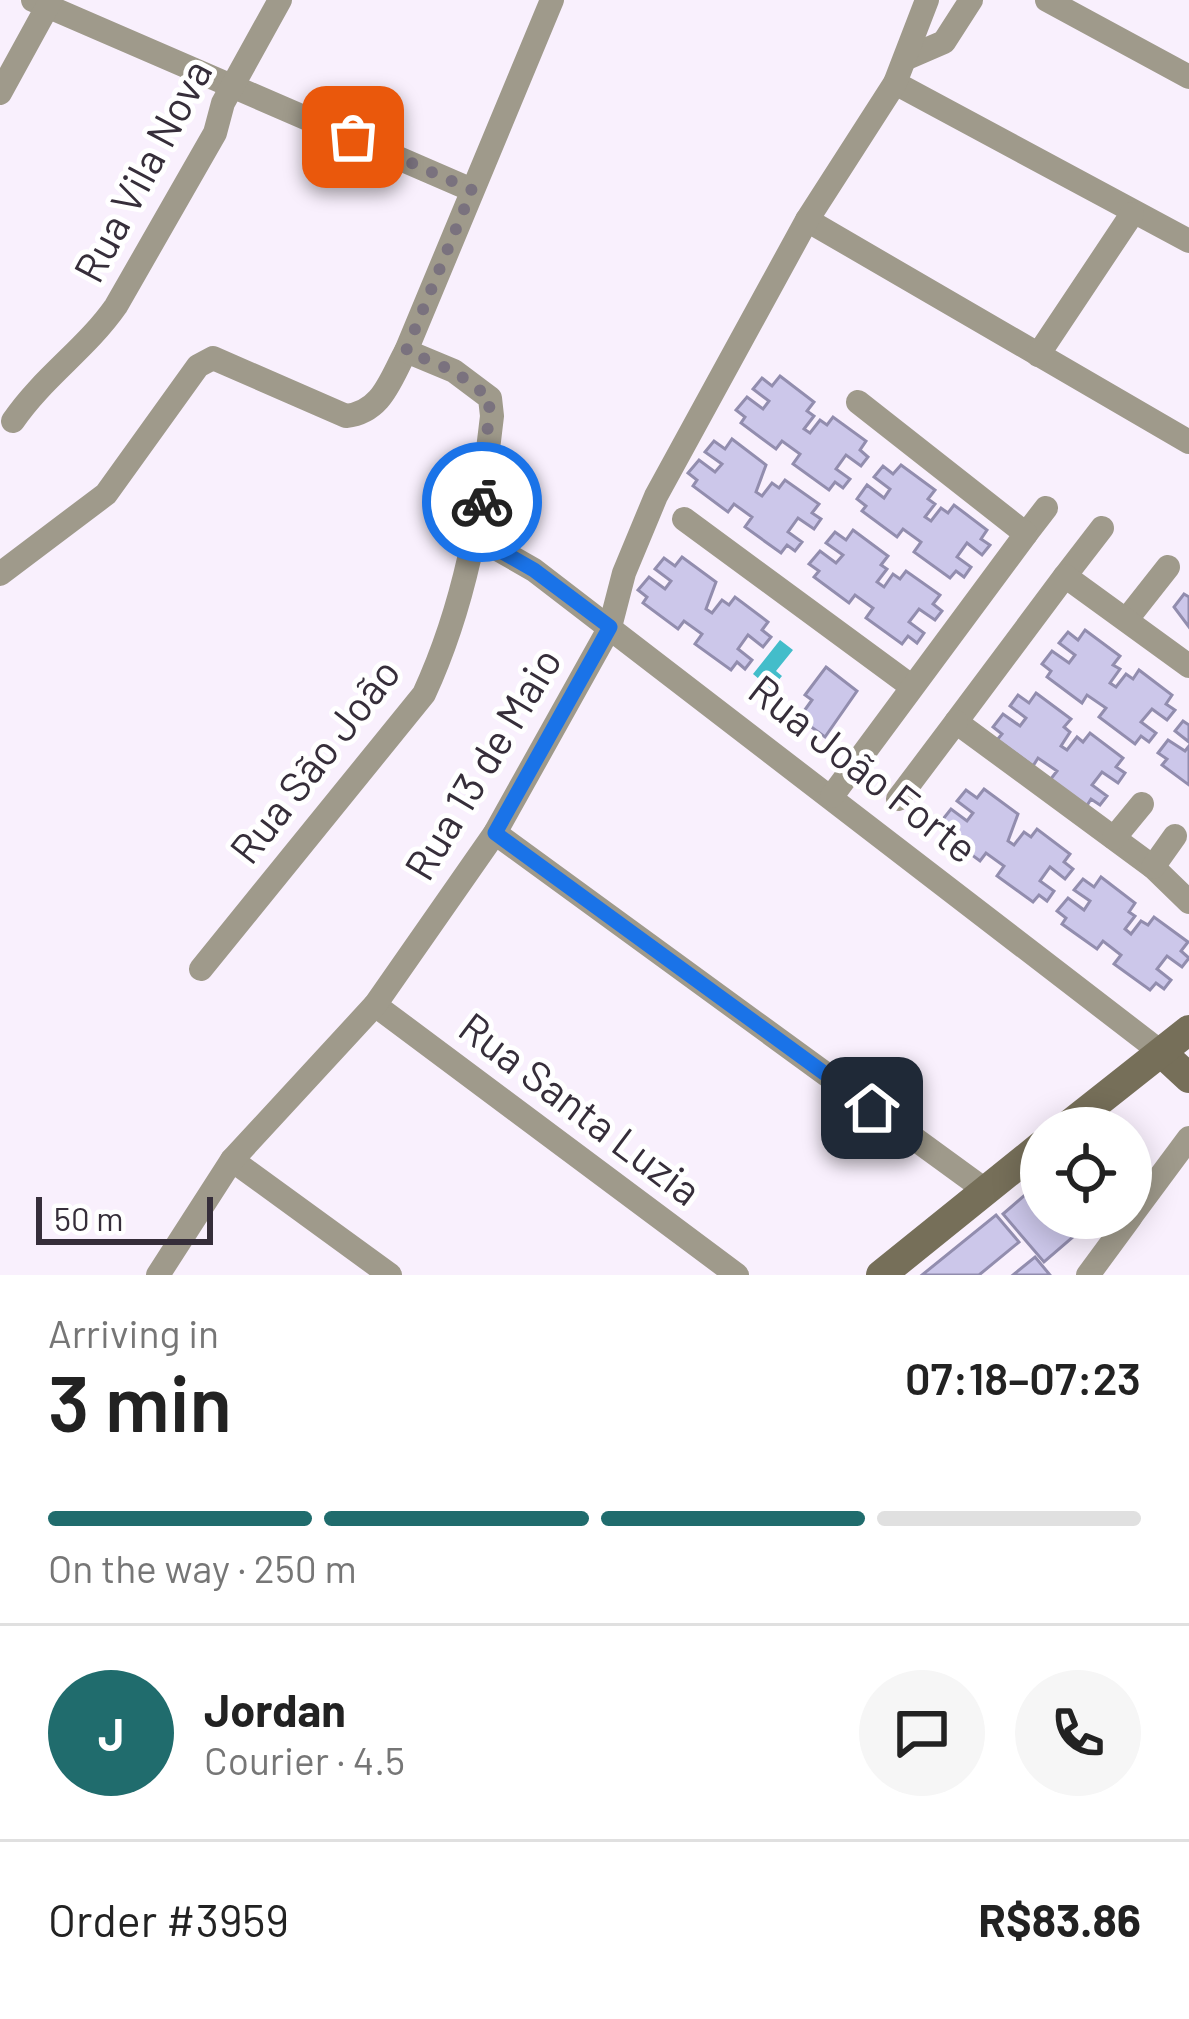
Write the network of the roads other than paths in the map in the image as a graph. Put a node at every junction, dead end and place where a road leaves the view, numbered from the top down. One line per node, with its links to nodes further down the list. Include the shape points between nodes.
1 (280, 0): 10 (street, Rua Vila Nova)
2 (552, 0): 12 (street)
3 (926, 0): 7 (street, Rua 13 de Maio)
4 (971, 0): 7 (street, via 944,42)
5 (1047, 0): 8 (street)
6 (44, 3): 10 (street); 11 (street)
7 (907, 58): 9 (street, Rua 13 de Maio)
8 (1189, 77)
9 (895, 83): 13 (street); 14 (street, Rua 13 de Maio)
10 (234, 85): 12 (street); 19 (street, Rua Vila Nova, via 116,306)
11 (0, 93)
12 (472, 190): 16 (street)
13 (1132, 214): 15 (street); 17 (street)
14 (807, 220): 17 (street); 30 (street, Rua 13 de Maio, via 656,496)
15 (1189, 241)
16 (406, 351): 25 (street, Rua São João, via 490,398); 27 (street, via 379,403 346,416 213,358 198,366 106,494)
17 (1038, 355): 20 (street)
18 (858, 402): 24 (street)
19 (14, 421)
20 (1189, 442)
21 (1046, 508): 24 (street)
22 (684, 519): 32 (street)
23 (1102, 528): 28 (street)
24 (1026, 534): 32 (street)
25 (478, 538): 30 (street, Rua João Forte); 42 (street, Rua São João, via 424,694)
26 (1168, 567): 29 (street)
27 (0, 574)
28 (1065, 576): 29 (street); 33 (street)
29 (1127, 619): 31 (street)
30 (610, 627): 34 (street, Rua João Forte); 37 (street, Rua 13 de Maio)
31 (1189, 666)
32 (910, 686): 34 (street)
33 (956, 722): 35 (street); 39 (street)
34 (832, 796): 45 (street, Rua João Forte)
35 (898, 799)
36 (1142, 804): 39 (street)
37 (495, 833): 43 (street, Rua 13 de Maio); 52 (street)
38 (1175, 836): 40 (street)
39 (1114, 838): 40 (street)
40 (1154, 867): 41 (street)
41 (1189, 902)
42 (201, 969)
43 (375, 1005): 49 (street, Rua 13 de Maio); 56 (street, Rua Santa Luzia)
44 (1189, 1030): 45 (main road)
45 (1162, 1053): 46 (main road, Rua João Forte); 47 (main road)
46 (1189, 1078)
47 (1092, 1107)
48 (1189, 1138): 51 (street)
49 (232, 1160): 54 (street, Rua 13 de Maio); 55 (street)
50 (1020, 1163): 52 (main road)
51 (1152, 1188)
52 (985, 1190): 57 (main road)
53 (1114, 1239): 58 (street)
54 (158, 1275)
55 (390, 1275)
56 (737, 1275)
57 (881, 1275)
58 (1088, 1275)

